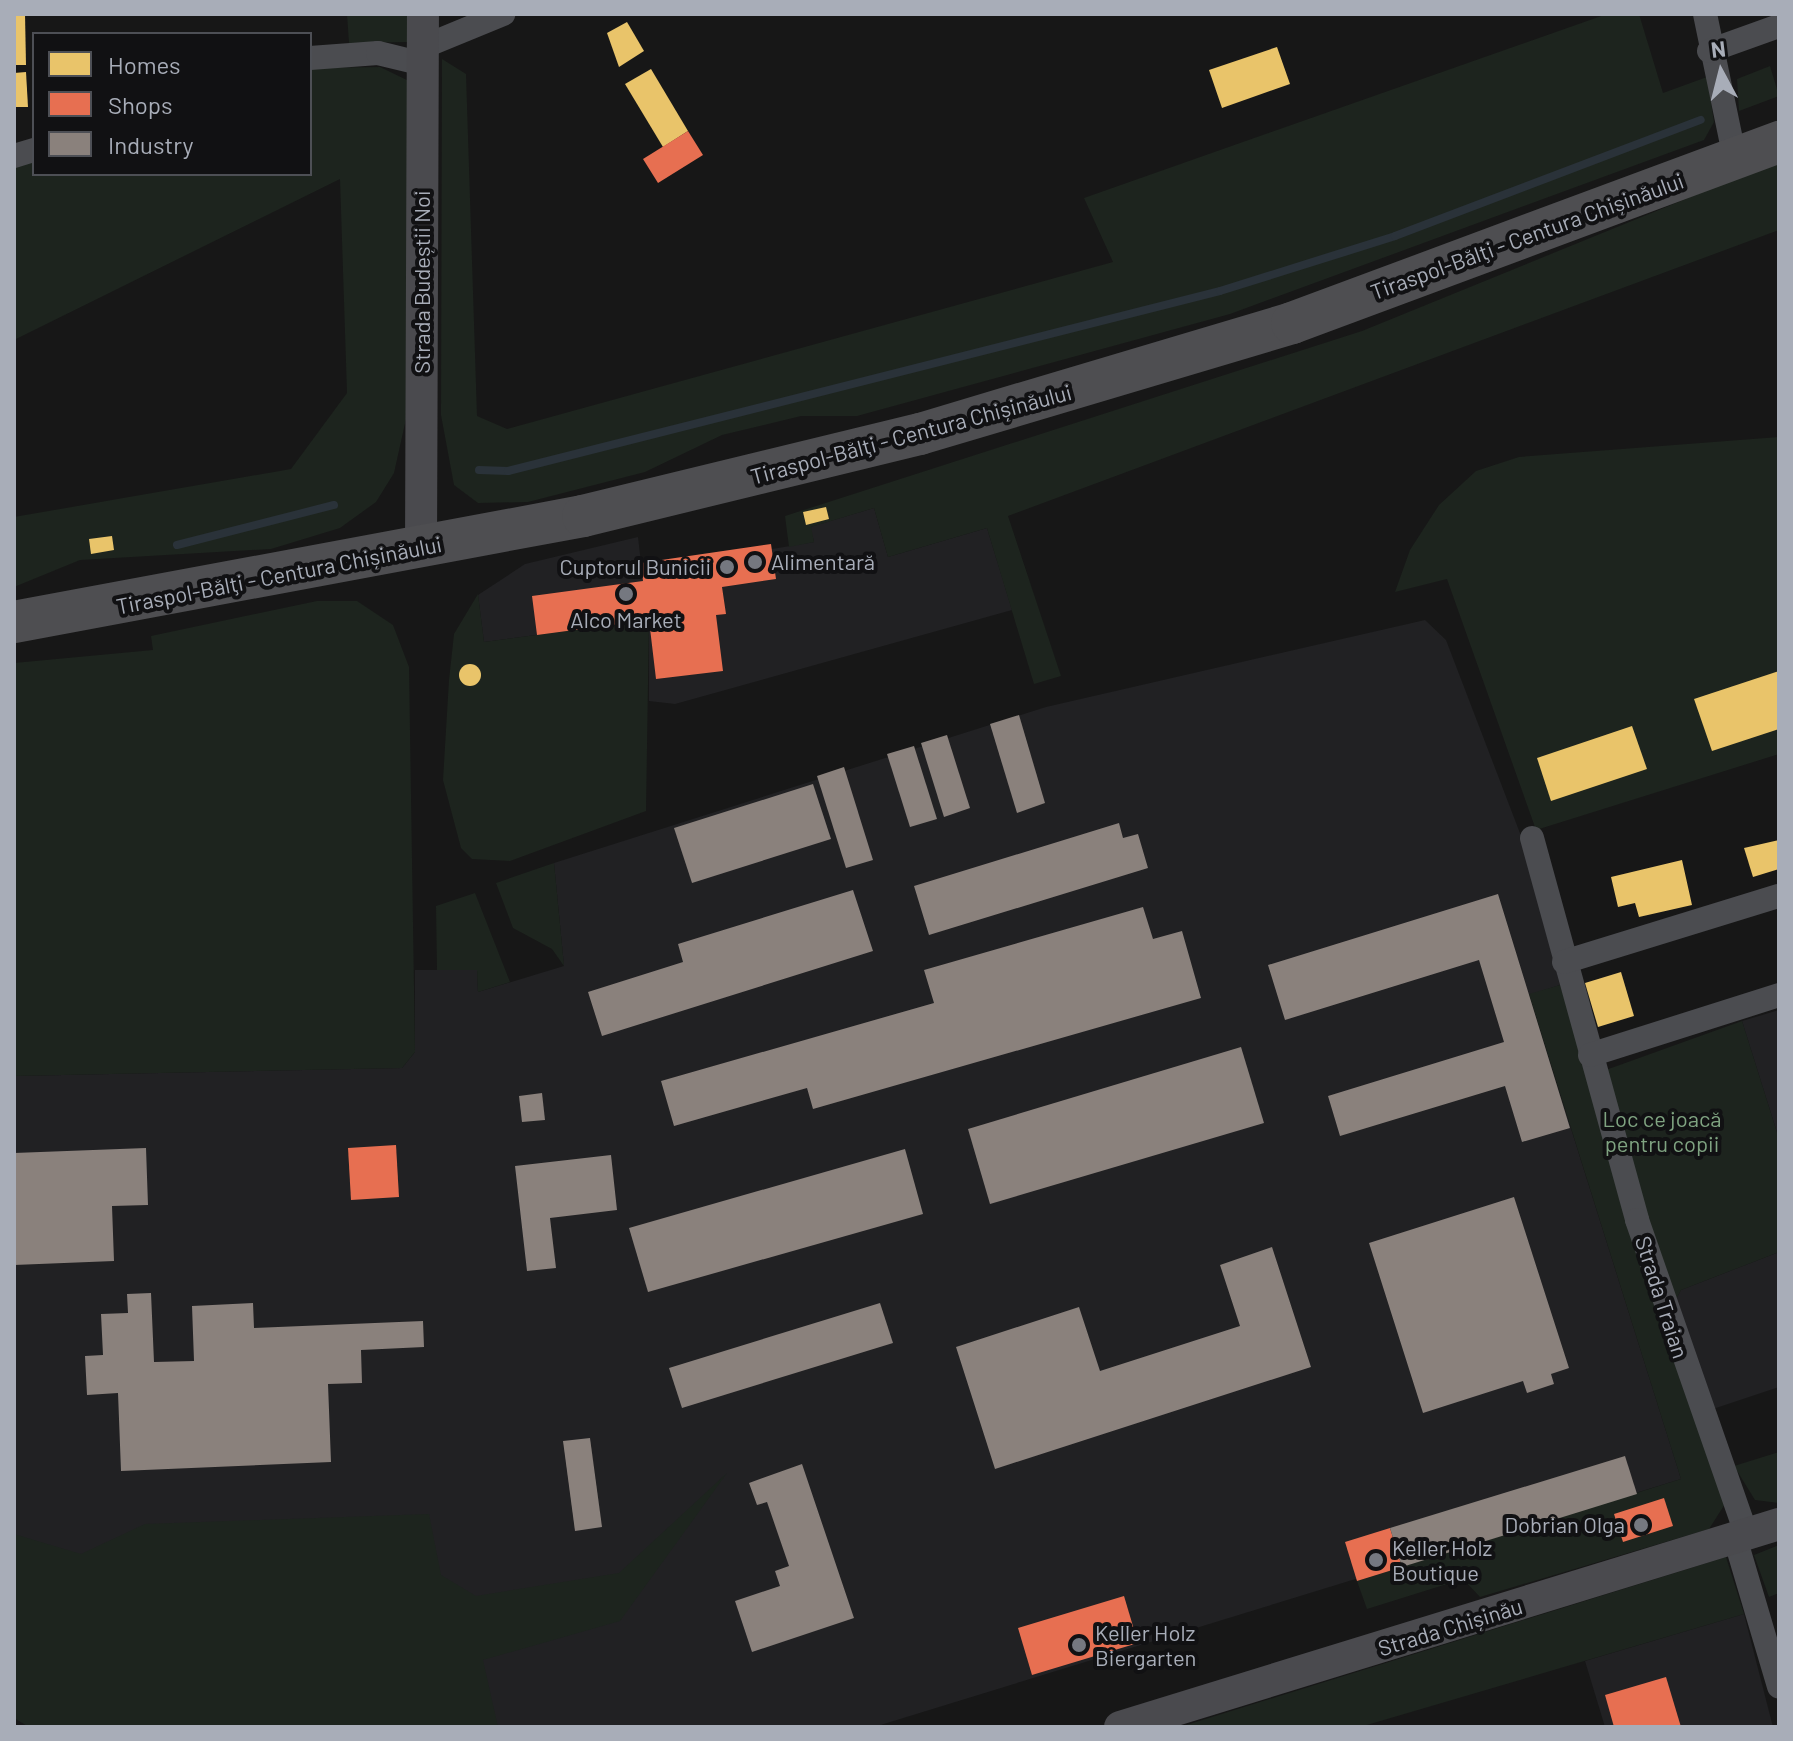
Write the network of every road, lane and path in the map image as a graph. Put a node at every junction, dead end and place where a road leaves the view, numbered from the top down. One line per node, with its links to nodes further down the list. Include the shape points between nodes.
1 (423, 14): 6 (street, Strada Budeștii Noi)
2 (503, 14): 6 (street)
3 (1705, 14): 5 (street)
4 (1779, 26): 5 (street)
5 (1709, 51): 9 (street)
6 (423, 56): 7 (street); 10 (street, Strada Budeștii Noi)
7 (312, 58)
8 (1779, 142): 9 (highway, Tiraspol-Bălţi - Centura Chișinăului)
9 (1735, 159): 10 (highway, Tiraspol-Bălţi - Centura Chișinăului, via 1292,323 1082,388 768,473)
10 (421, 549): 11 (highway, Tiraspol-Bălţi - Centura Chișinăului)
11 (14, 622)
12 (1532, 838): 14 (street, Strada Traian)
13 (1779, 896): 14 (street)
14 (1564, 962): 16 (street, Strada Traian)
15 (1779, 995): 16 (street)
16 (1590, 1055): 18 (street, Strada Traian, via 1641,1234)
17 (1779, 1524): 18 (street, Strada Chișinău)
18 (1741, 1536): 19 (street, Strada Traian); 20 (street, Strada Chișinău)
19 (1779, 1687)
20 (1120, 1727)

